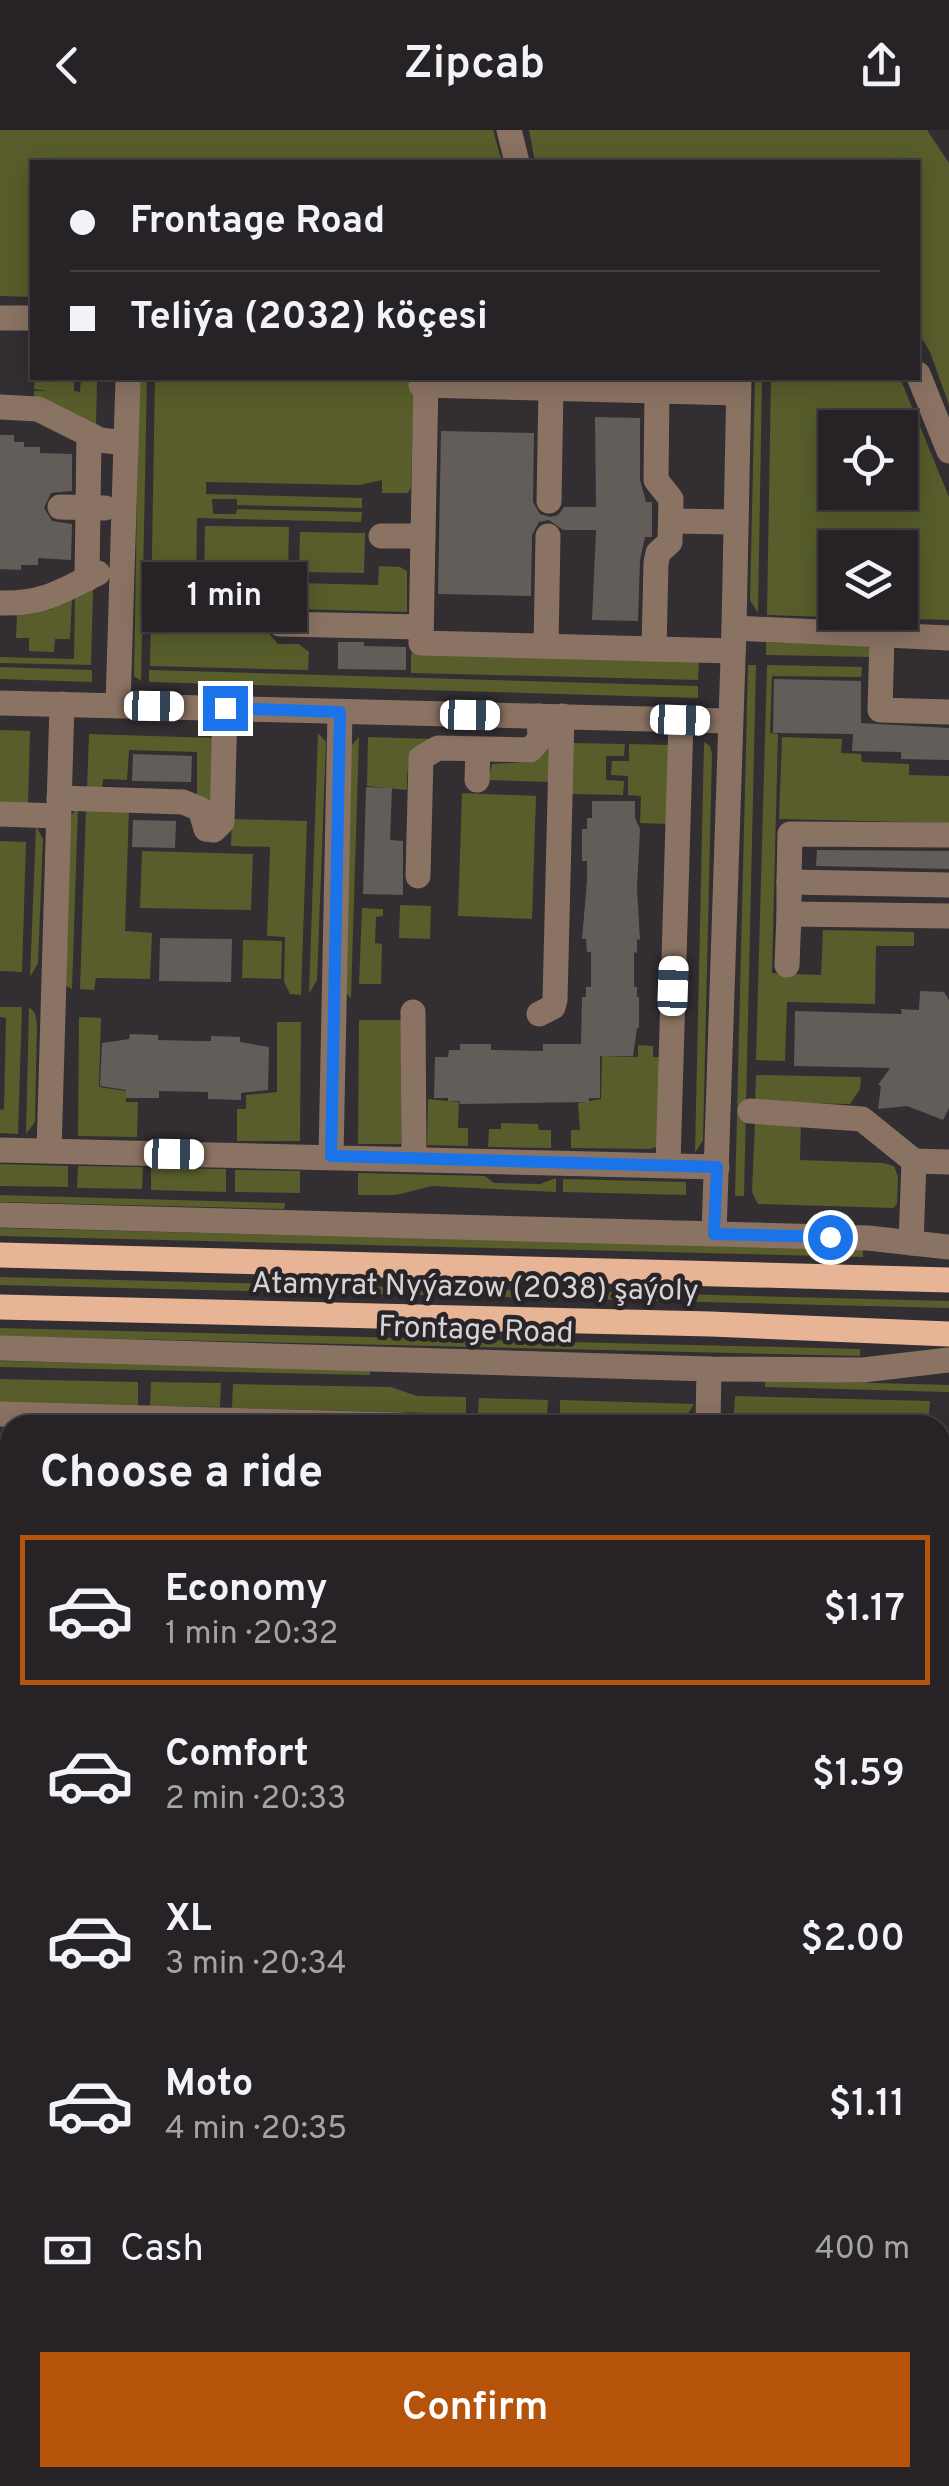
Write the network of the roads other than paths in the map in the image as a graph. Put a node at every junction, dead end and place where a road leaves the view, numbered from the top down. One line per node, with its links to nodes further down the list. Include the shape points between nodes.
1 (509, 130): 2 (street)
2 (517, 160)
3 (0, 318): 4 (street)
4 (30, 318)
5 (920, 379): 14 (street)
6 (128, 380): 13 (street)
7 (424, 382): 9 (street); 22 (street)
8 (739, 385): 10 (street); 20 (street)
9 (551, 388): 10 (street); 15 (street)
10 (656, 391): 19 (street, via 656,480 671,499)
11 (0, 407): 12 (street, via 38,408)
12 (89, 435): 13 (street); 17 (street)
13 (126, 444): 18 (street)
14 (949, 451)
15 (549, 501)
16 (60, 506): 17 (street)
17 (88, 507): 18 (street); 25 (street)
18 (124, 508): 24 (street)
19 (671, 521): 20 (street); 33 (street, via 670,542 656,563)
20 (736, 522): 31 (street)
21 (382, 536): 22 (street)
22 (423, 536): 28 (street)
23 (548, 536): 32 (street)
24 (122, 568): 25 (street); 36 (street)
25 (86, 579): 26 (street, via 47,600)
26 (0, 603)
27 (280, 624): 28 (street)
28 (421, 627): 32 (street, via 421,643)
29 (882, 637): 30 (street); 31 (street); 39 (street, via 880,710)
30 (949, 638)
31 (733, 640): 33 (street); 42 (street)
32 (546, 646): 33 (street)
33 (654, 649)
34 (0, 703): 35 (street)
35 (62, 704): 36 (street); 45 (street)
36 (118, 706): 37 (street)
37 (225, 708): 38 (street); 45 (street, via 222,822 214,830 206,829 200,810 184,802)
38 (340, 712): 40 (street); 59 (street)
39 (949, 712)
40 (551, 716): 41 (street); 43 (street, via 530,750); 55 (street, via 555,1000)
41 (680, 720): 42 (street); 63 (street)
42 (729, 721): 64 (street)
43 (478, 750): 44 (street); 48 (street, via 438,748 421,758)
44 (478, 780)
45 (58, 807): 46 (street); 58 (street)
46 (0, 814)
47 (949, 835): 49 (street, via 790,834)
48 (418, 876)
49 (789, 882): 50 (street); 51 (street)
50 (949, 885)
51 (788, 914): 52 (street); 53 (street)
52 (949, 916)
53 (787, 965)
54 (414, 1012): 60 (street)
55 (538, 1014)
56 (750, 1111): 61 (street, via 862,1119)
57 (0, 1150): 58 (street)
58 (50, 1151): 59 (street)
59 (331, 1156): 60 (street)
60 (414, 1158): 63 (street)
61 (914, 1161): 62 (street); 67 (street)
62 (949, 1162)
63 (668, 1165): 64 (street)
64 (717, 1167): 66 (street)
65 (0, 1215): 66 (street)
66 (714, 1234): 67 (street)
67 (911, 1243): 68 (street)
68 (949, 1248)
69 (0, 1255): 70 (main road, Atamyrat Nyýazow (2038) şaýoly)
70 (949, 1280)
71 (0, 1307): 72 (main road, Atamyrat Nyýazow (2038) şaýoly)
72 (949, 1334)
73 (0, 1348): 75 (street, Frontage Road)
74 (949, 1360): 75 (street, Frontage Road, via 863,1370)
75 (709, 1369): 76 (street)
76 (708, 1415)

